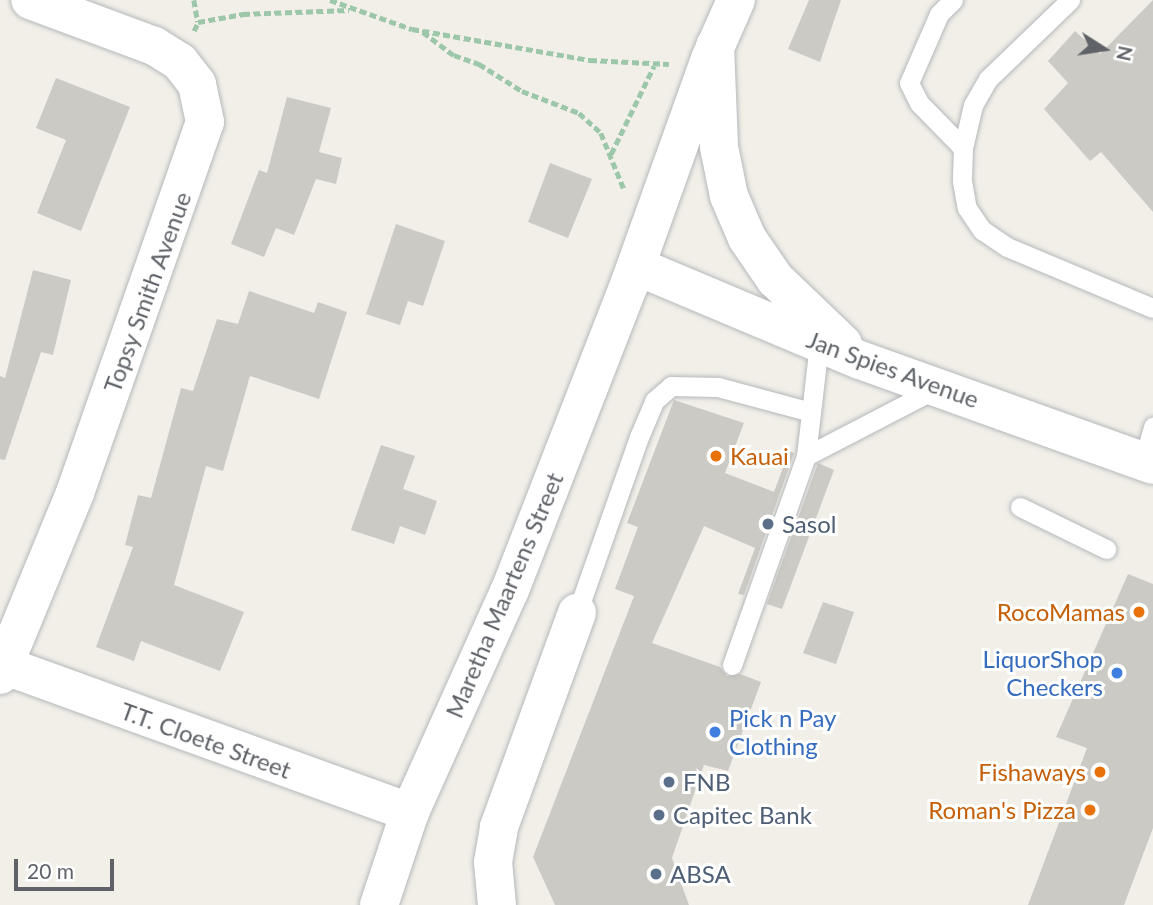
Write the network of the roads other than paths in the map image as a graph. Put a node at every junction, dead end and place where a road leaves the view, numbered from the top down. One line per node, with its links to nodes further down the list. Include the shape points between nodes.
1 (30, 0): 19 (street, Topsy Smith Avenue, via 154,46 180,62 197,84 204,105 202,139 75,493)
2 (736, 0): 5 (street, Maretha Maartens Street)
3 (953, 0): 6 (lane, via 939,14 909,83 919,103)
4 (1070, 0): 6 (lane, via 988,79 972,105)
5 (715, 46): 7 (street, Maretha Maartens Street); 10 (street, via 712,65 719,147 729,196 747,238 775,279)
6 (963, 148): 8 (lane, via 967,208 982,230 1007,247)
7 (633, 275): 9 (street, Jan Spies Avenue); 20 (street, Maretha Maartens Street, via 510,590)
8 (1153, 307)
9 (819, 344): 10 (street, Jan Spies Avenue); 12 (lane)
10 (860, 360): 11 (street, Jan Spies Avenue)
11 (942, 386): 13 (street, Jan Spies Avenue); 14 (lane)
12 (811, 412): 14 (lane); 17 (lane, via 718,387 671,386 649,413)
13 (1150, 451)
14 (806, 456): 18 (lane)
15 (1020, 507): 16 (lane)
16 (1106, 549)
17 (577, 612): 22 (street, via 499,827 493,862)
18 (732, 665)
19 (2, 670): 20 (street, T.T. Cloete Street)
20 (410, 812): 21 (street, Maretha Maartens Street)
21 (379, 905)
22 (497, 905)

